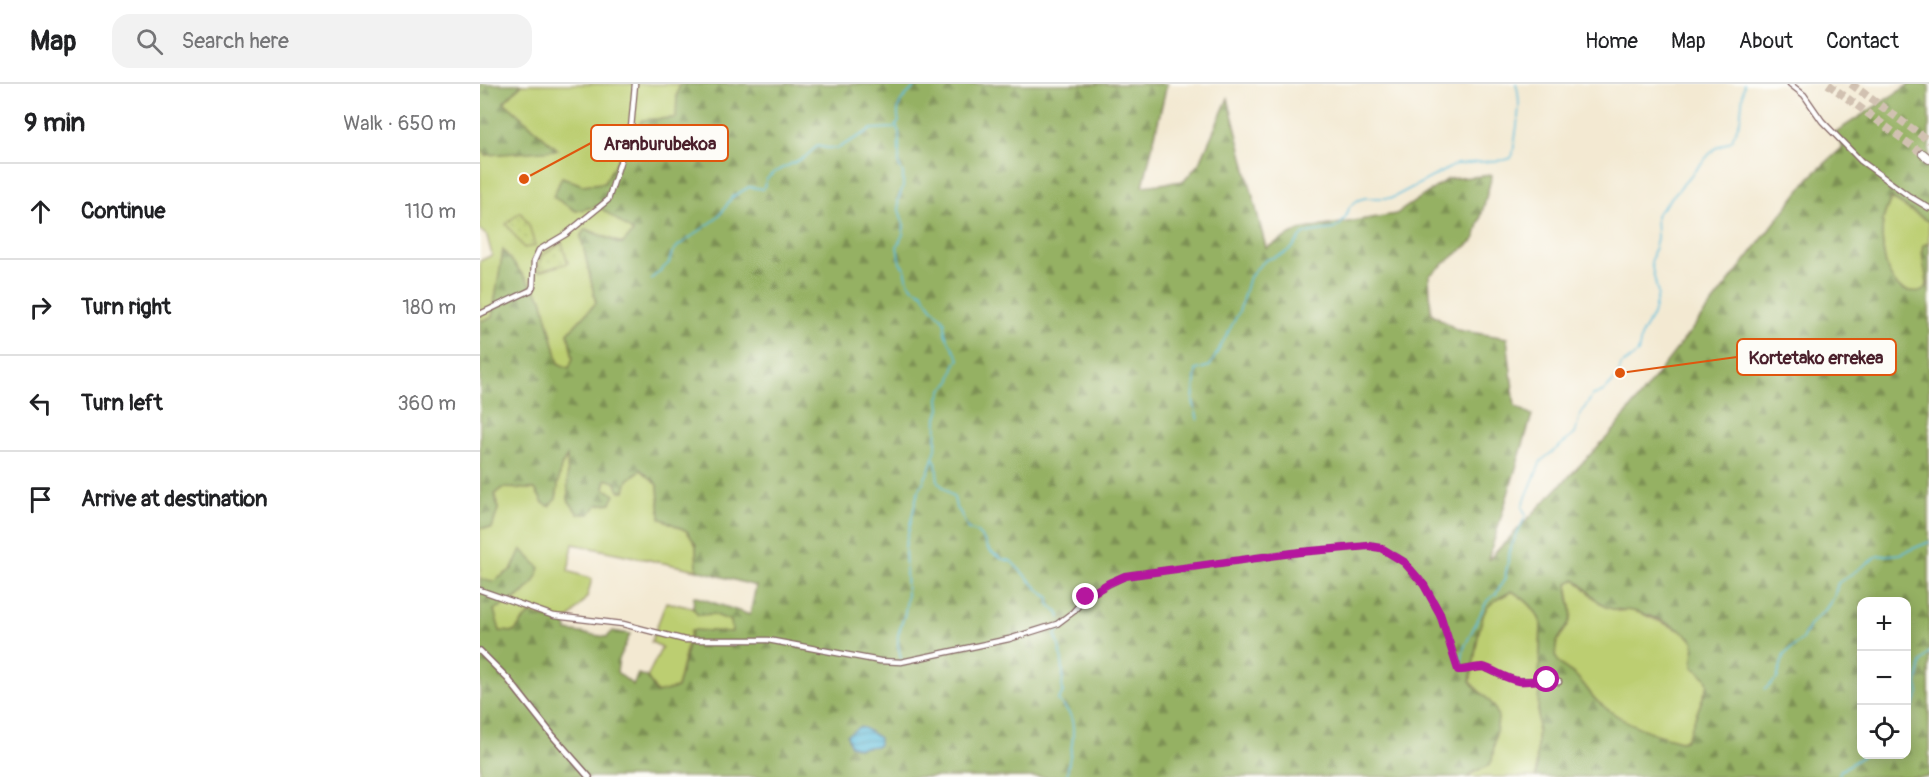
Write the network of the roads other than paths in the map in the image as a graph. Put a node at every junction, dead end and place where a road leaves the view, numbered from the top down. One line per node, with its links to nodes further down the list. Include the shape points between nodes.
1 (635, 84): 4 (street, via 631,128 608,200 539,250 531,290)
2 (1790, 84): 3 (street, via 1861,161)
3 (1929, 208)
4 (480, 314)
5 (480, 590): 7 (street, via 554,615 623,624 685,640 768,640 901,662 1009,639 1057,624 1086,597 1125,576 1368,546 1381,548 1404,562 1424,585 1440,614 1458,670 1484,667 1518,681)
6 (480, 651): 8 (street)
7 (1559, 682)
8 (589, 777)

